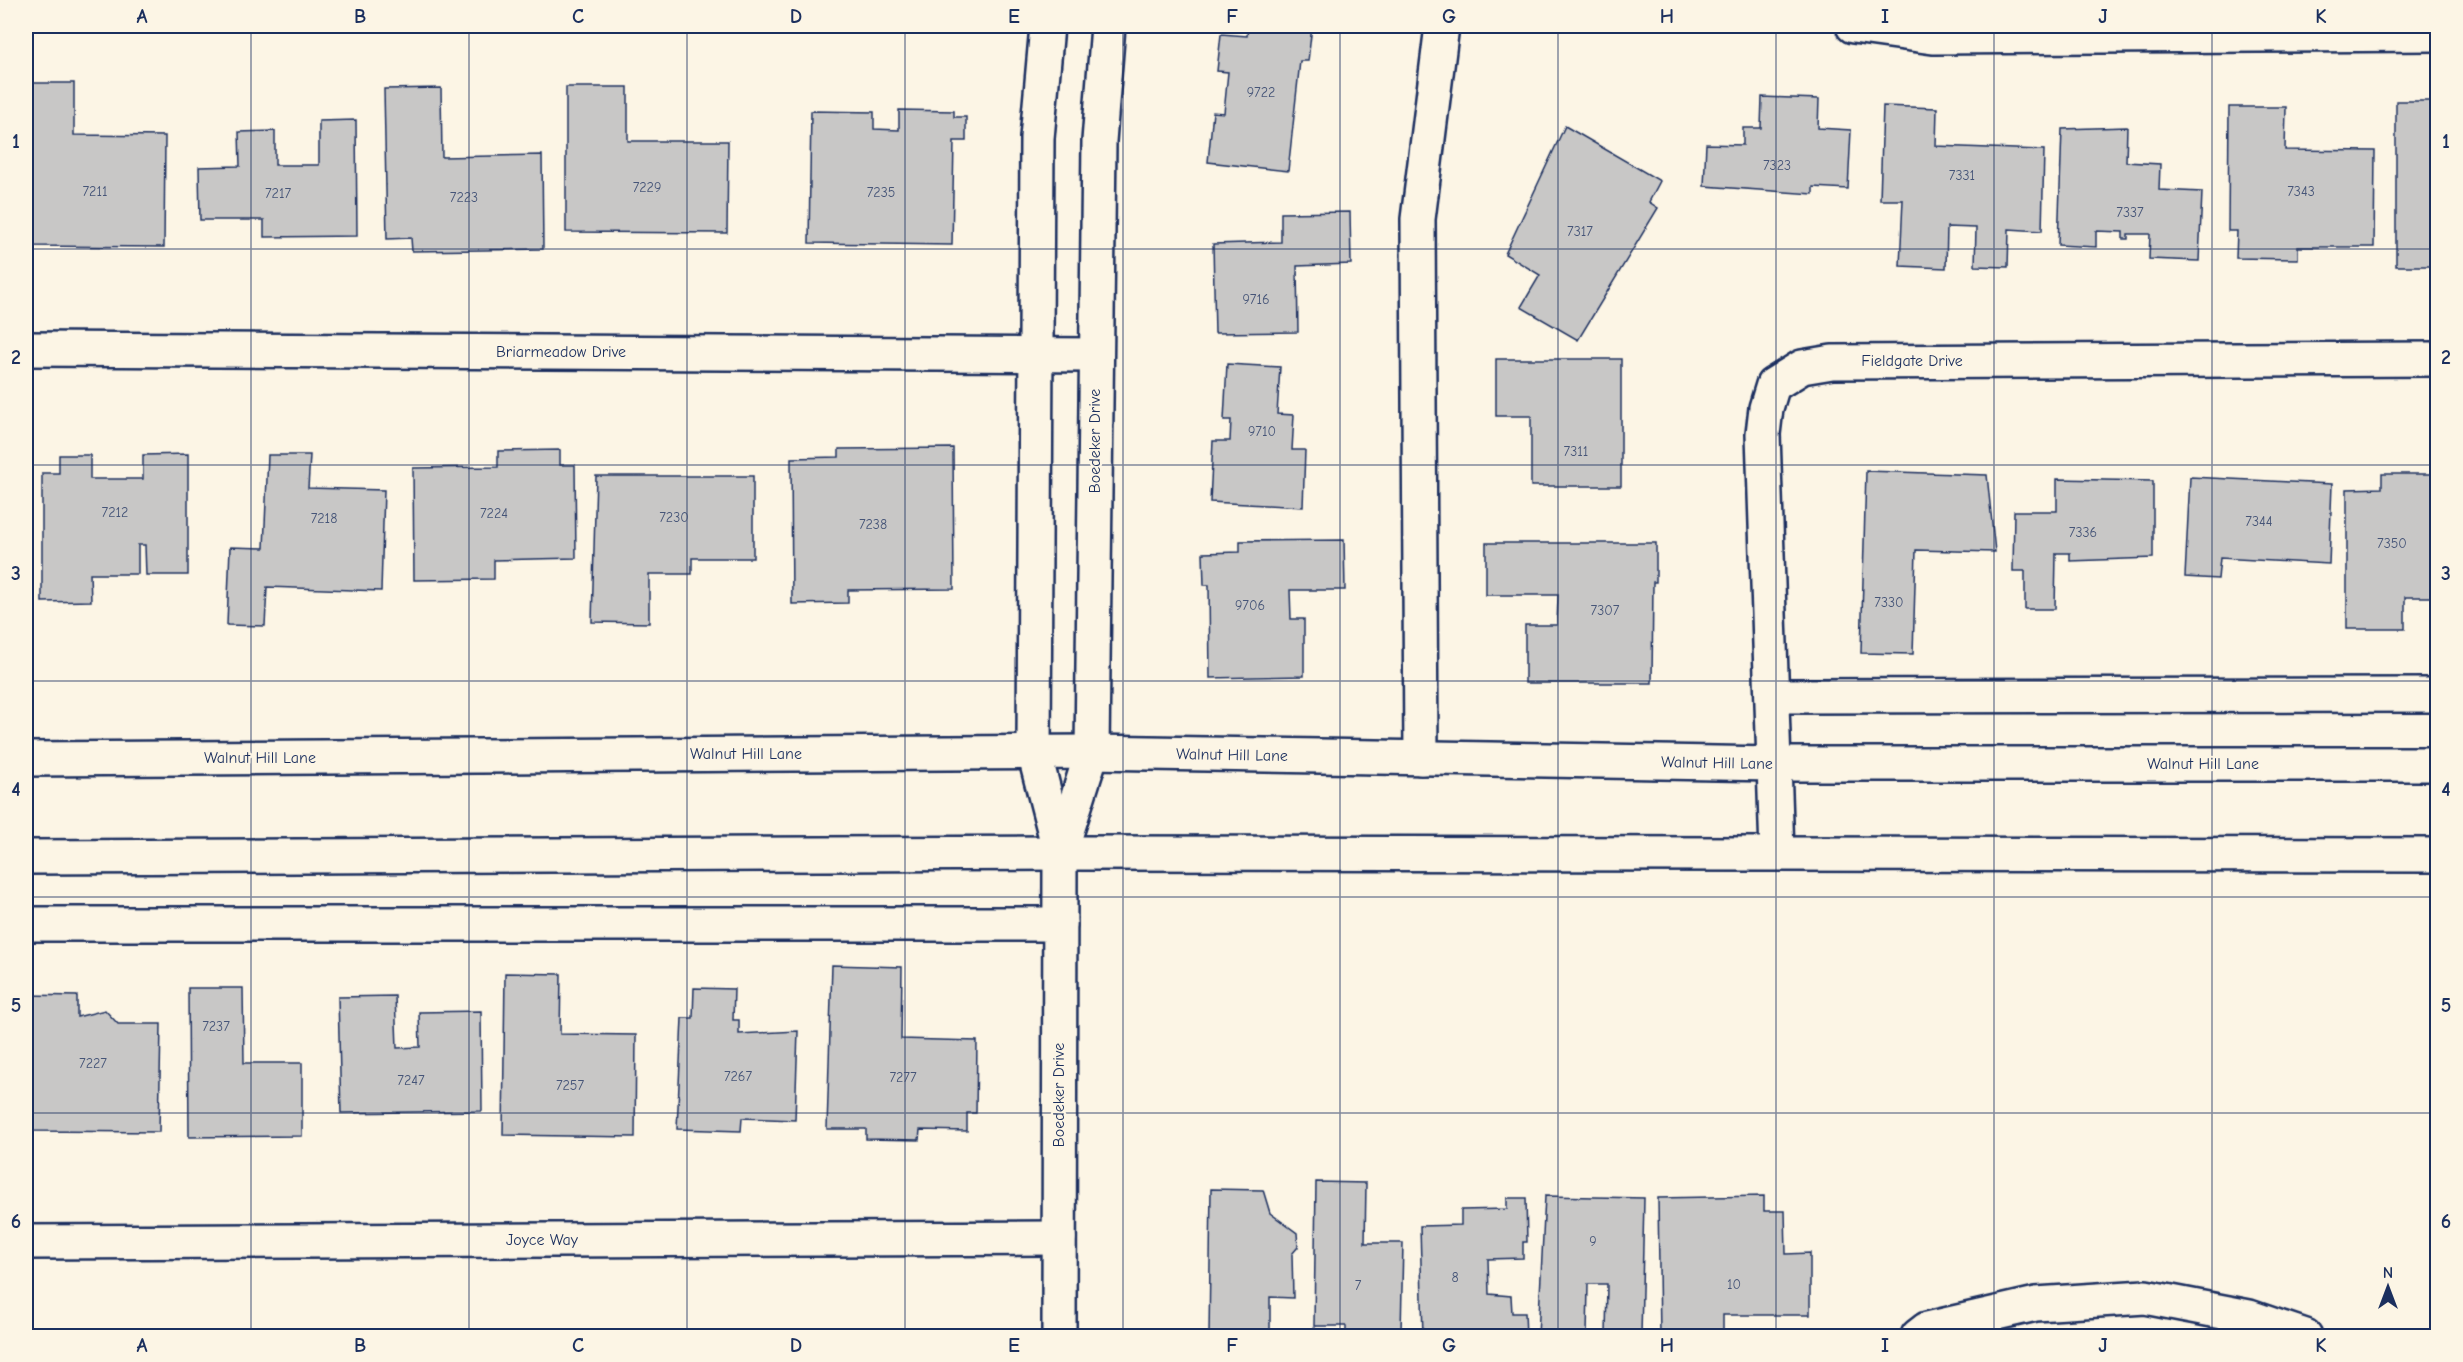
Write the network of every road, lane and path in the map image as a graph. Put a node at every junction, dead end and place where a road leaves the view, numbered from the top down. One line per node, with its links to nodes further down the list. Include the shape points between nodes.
1 (1047, 26): 7 (street, Boedeker Drive, via 1037,138)
2 (1108, 26): 8 (street, Boedeker Drive, via 1098,141)
3 (1442, 26): 14 (street, via 1418,219)
4 (1852, 26): 5 (street, via 1933,37)
5 (2438, 34)
6 (26, 350): 7 (street, Briarmeadow Drive)
7 (1035, 355): 8 (street, Briarmeadow Drive); 12 (street, Boedeker Drive)
8 (1096, 355): 13 (street, Boedeker Drive)
9 (2438, 359): 11 (street, Fieldgate Drive, via 1832,362 1802,367 1773,385 1763,434)
10 (2438, 694): 11 (street)
11 (1772, 696): 16 (street, Fieldgate Drive)
12 (1034, 752): 13 (street, Walnut Hill Lane); 15 (street, Walnut Hill Lane); 18 (street, Boedeker Drive)
13 (1092, 752): 14 (street, Walnut Hill Lane); 18 (street, Boedeker Drive)
14 (1421, 758): 16 (street, Walnut Hill Lane)
15 (26, 759)
16 (1774, 764): 17 (street, Walnut Hill Lane); 19 (street, Fieldgate Drive)
17 (2438, 764)
18 (1060, 853): 19 (street); 21 (street); 23 (street, Boedeker Drive)
19 (1777, 853): 20 (street)
20 (2438, 855)
21 (26, 856)
22 (26, 924): 23 (street)
23 (1060, 924): 24 (street, Boedeker Drive)
24 (1059, 1238): 25 (street, Joyce Way); 26 (street, Boedeker Drive)
25 (26, 1242)
26 (1059, 1336)
27 (1918, 1336): 28 (street, via 1927,1329 2036,1304 2145,1297 2248,1317)
28 (2305, 1336)

